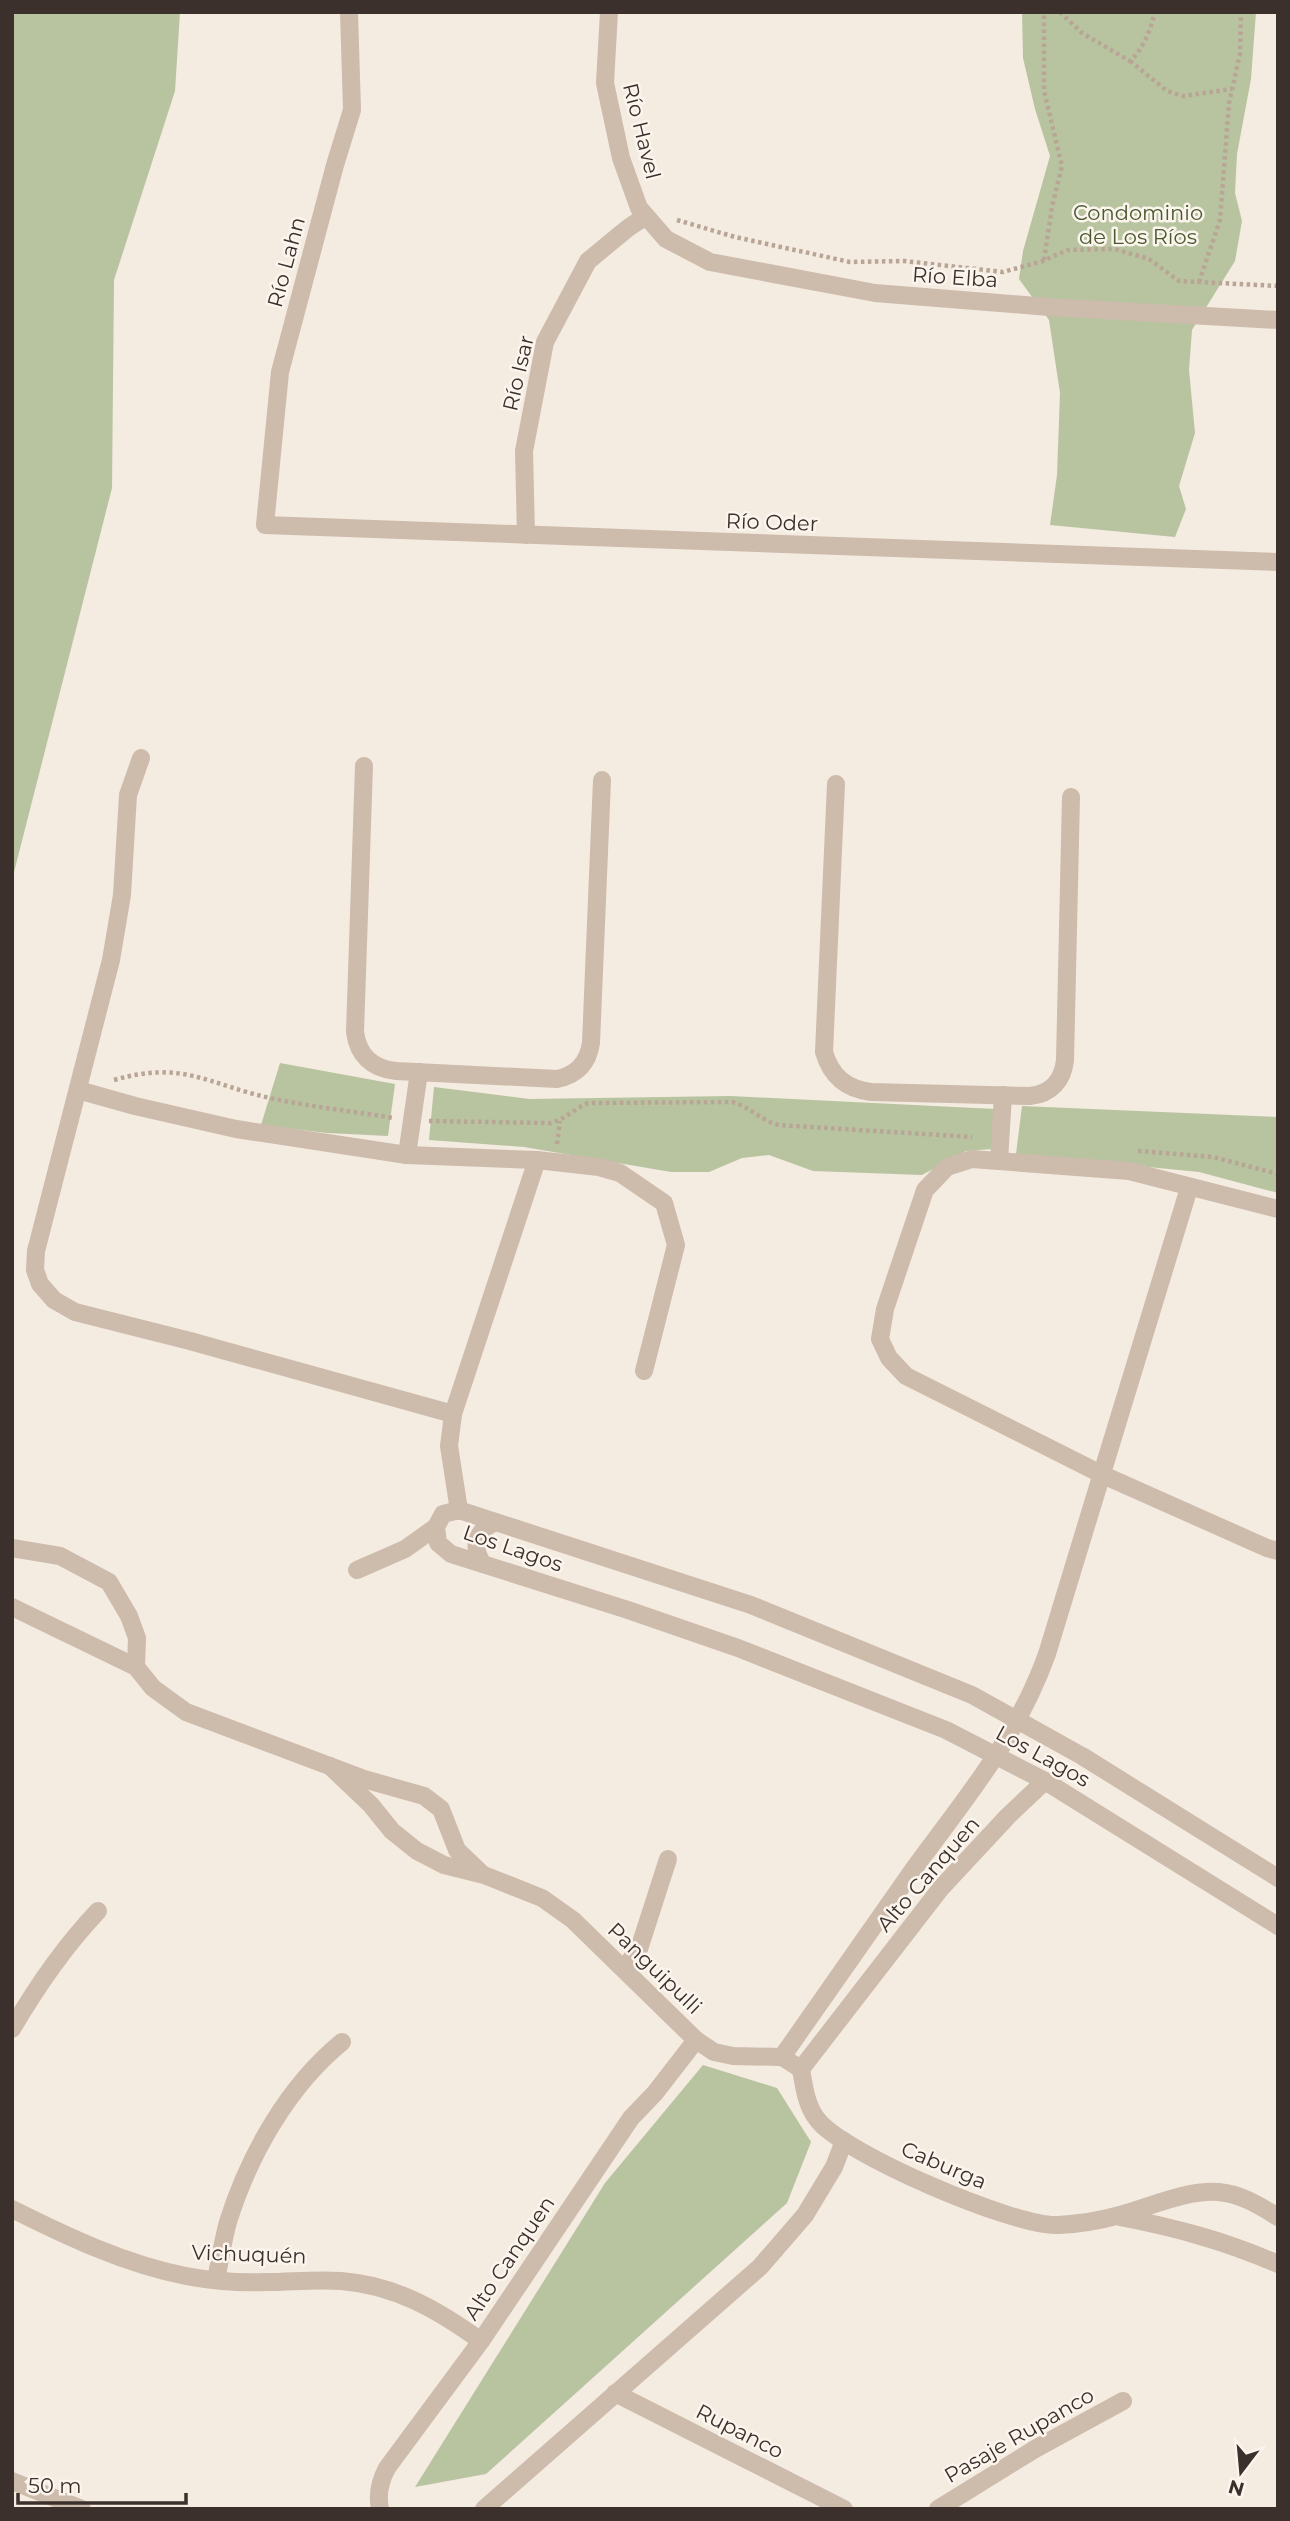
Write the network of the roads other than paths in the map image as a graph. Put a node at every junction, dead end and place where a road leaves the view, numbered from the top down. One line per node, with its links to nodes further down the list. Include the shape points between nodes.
1 (349, 12): 5 (street, Río Lahn, via 352,110 280,372)
2 (609, 12): 3 (street, Río Havel, via 605,83 621,158)
3 (646, 216): 4 (street, Río Elba, via 666,239 710,262 874,293); 6 (street, Río Isar, via 588,261 545,342 524,451)
4 (1278, 320)
5 (265, 525): 6 (street, Río Oder)
6 (526, 536): 7 (street, Río Oder)
7 (1278, 562)
8 (141, 758): 14 (street, via 128,796 115,939)
9 (364, 766): 13 (street, via 356,1041 365,1057 379,1067)
10 (602, 780): 13 (street, via 587,1058 576,1072 557,1079)
11 (836, 784): 15 (street, via 824,1041 832,1072 860,1090)
12 (1071, 797): 15 (street, via 1064,1071 1045,1093)
13 (419, 1072): 16 (street)
14 (78, 1090): 16 (street, via 236,1129); 22 (street, via 34,1260 40,1284 54,1300 75,1312)
15 (1003, 1095): 18 (street)
16 (407, 1155): 17 (street)
17 (537, 1160): 21 (street, via 620,1173 664,1203 676,1245); 22 (street)
18 (999, 1161): 19 (street, via 1129,1171); 23 (street, via 972,1159 947,1167 925,1190 884,1310 880,1339 889,1358 906,1376)
19 (1189, 1188): 20 (street); 23 (street, Alto Canquen)
20 (1278, 1209)
21 (643, 1371)
22 (453, 1414): 24 (street, via 449,1446)
23 (1102, 1475): 28 (street); 33 (street, Alto Canquen, via 1047,1654)
24 (459, 1510): 25 (street, Los Lagos); 26 (street, Los Lagos, via 443,1514)
25 (495, 1522): 29 (street, via 478,1537 476,1552); 33 (street, Los Lagos, via 751,1605 972,1695)
26 (436, 1527): 29 (street, Los Lagos, via 438,1543 451,1554); 30 (street, via 405,1549)
27 (12, 1548): 32 (street, via 60,1556 109,1582 137,1639)
28 (1278, 1551)
29 (483, 1564): 34 (street, Los Lagos, via 738,1648)
30 (357, 1570)
31 (12, 1607): 32 (street, Panguipulli)
32 (136, 1667): 35 (street, Panguipulli, via 153,1688 186,1712)
33 (1019, 1721): 34 (street, Alto Canquen); 40 (street, Los Lagos)
34 (998, 1755): 36 (street, Los Lagos); 38 (street, Alto Canquen)
35 (330, 1766): 39 (street, Panguipulli, via 417,1851 444,1866); 39 (street, Panguipulli, via 424,1796 441,1809 457,1850)
36 (1045, 1781): 41 (street, Alto Canquen); 43 (street, Los Lagos)
37 (668, 1859): 44 (street, via 639,1949)
38 (914, 1870): 41 (street); 48 (street, Alto Canquen)
39 (484, 1875): 44 (street, Panguipulli, via 542,1898)
40 (1278, 1878)
41 (941, 1888): 49 (street, Alto Canquen)
42 (98, 1911): 45 (street, via 72,1938)
43 (1278, 1926)
44 (624, 1968): 46 (street, Panguipulli)
45 (12, 2029)
46 (696, 2040): 48 (street, Panguipulli, via 724,2054); 56 (street, Alto Canquen, via 631,2118)
47 (342, 2042): 55 (street, via 318,2062 293,2094 242,2181)
48 (782, 2057): 49 (street, Panguipulli)
49 (801, 2069): 50 (street, Caburga, via 805,2095 818,2121)
50 (845, 2141): 52 (street, Caburga, via 889,2167 1006,2216 1055,2226); 57 (street, via 820,2191 776,2250)
51 (12, 2210): 55 (street, Vichuquén, via 154,2269)
52 (1117, 2216): 53 (street, Caburga, via 1187,2193 1221,2192 1251,2201); 54 (street, Caburga, via 1185,2230)
53 (1278, 2217)
54 (1278, 2264)
55 (216, 2280): 56 (street, Vichuquén, via 330,2280 372,2286 424,2304)
56 (481, 2340): 62 (street, Alto Canquen, via 387,2468 379,2489)
57 (615, 2393): 63 (street); 64 (street, Rupanco)
58 (1123, 2401): 65 (street, Pasaje Rupanco)
59 (12, 2481): 60 (street)
60 (48, 2502): 61 (street)
61 (82, 2509)
62 (380, 2509)
63 (484, 2509)
64 (844, 2509)
65 (938, 2509)

